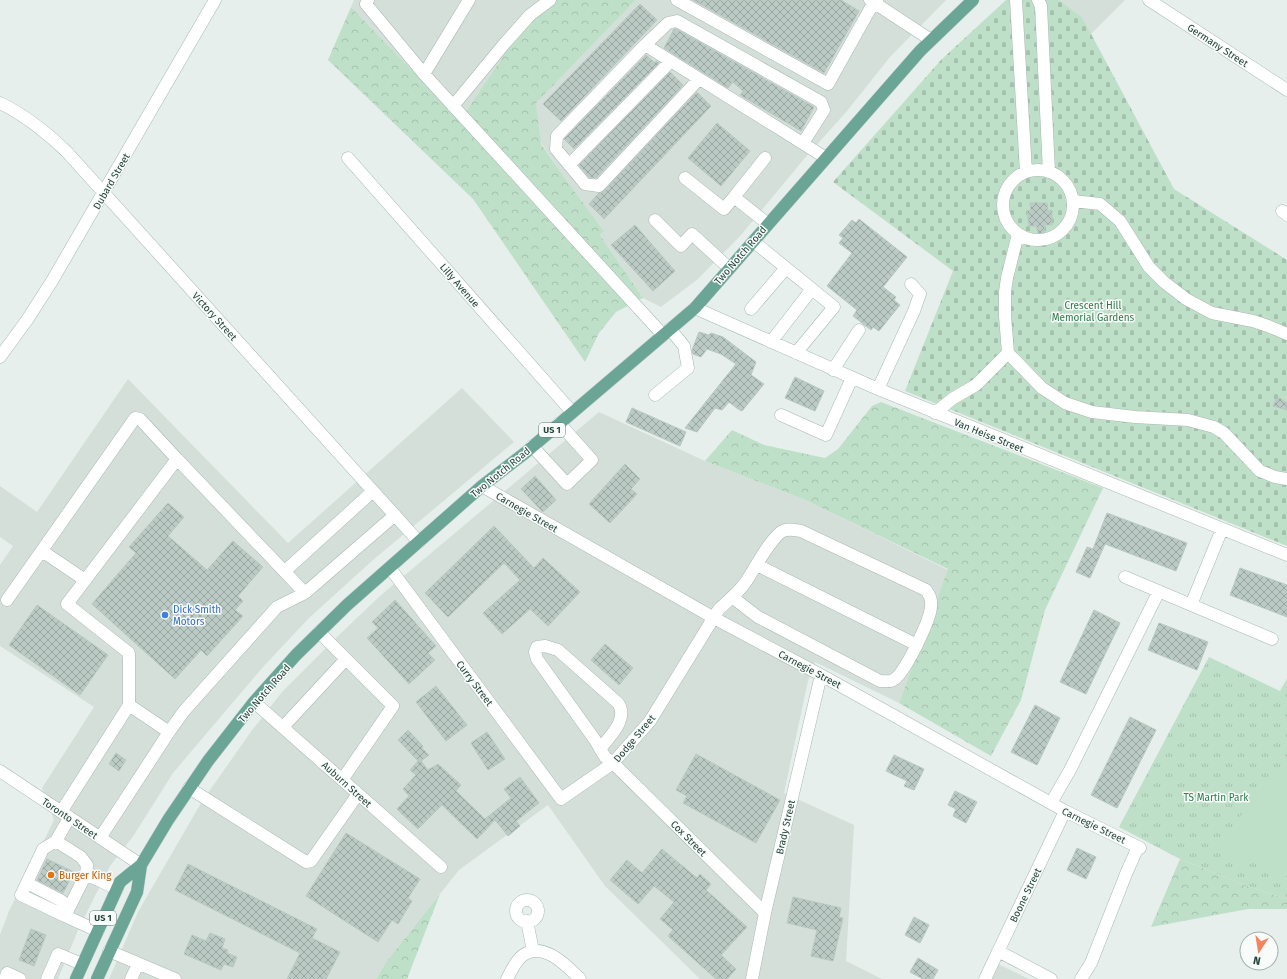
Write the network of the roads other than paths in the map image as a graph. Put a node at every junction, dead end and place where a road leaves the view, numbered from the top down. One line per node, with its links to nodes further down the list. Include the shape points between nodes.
1 (215, 0): 27 (street, Dubard Street)
2 (368, 0): 14 (street, via 366,4)
3 (469, 0): 14 (street)
4 (550, 0): 18 (street, via 530,15)
5 (677, 0): 10 (street, via 828,84)
6 (973, 0): 11 (main road, Two Notch Road / US 1)
7 (1016, 0): 24 (street)
8 (1038, 0): 25 (street, via 1041,6)
9 (1149, 0): 16 (street, Germany Street)
10 (874, 1): 11 (street)
11 (931, 40): 22 (main road, Two Notch Road / US 1)
12 (645, 45): 13 (street); 19 (street, via 668,23 677,21 821,102 824,110); 23 (street, via 557,136 556,149)
13 (671, 61): 15 (street); 23 (street)
14 (424, 74): 18 (street)
15 (699, 79): 19 (street); 23 (street, via 599,186 585,184)
16 (1287, 90)
17 (0, 103): 27 (street, Victory Street, via 28,119 47,134)
18 (453, 106): 41 (street)
19 (803, 143): 22 (street)
20 (348, 158): 51 (street, Lilly Avenue)
21 (765, 158): 28 (street)
22 (826, 158): 31 (main road, Two Notch Road / US 1)
23 (569, 165)
24 (1026, 172): 25 (street); 32 (street, via 1010,184 1003,199 1005,219)
25 (1049, 172): 29 (street, via 1064,182)
26 (685, 178): 28 (street, via 724,209)
27 (104, 193): 46 (street, Dubard Street, via 52,281); 59 (street, Victory Street)
28 (734, 197): 31 (street)
29 (1073, 201): 32 (street, via 1071,217 1057,235 1047,240 1035,241); 42 (street, via 1100,204 1120,221 1149,267 1186,299 1212,312 1253,321)
30 (655, 220): 34 (street, via 681,246 692,234)
31 (768, 224): 33 (main road, Two Notch Road / US 1)
32 (1018, 234): 45 (street, via 1005,292)
33 (753, 241): 34 (main road, Two Notch Road / US 1); 35 (street)
34 (729, 268): 38 (main road, Two Notch Road / US 1)
35 (786, 268): 37 (street); 39 (street)
36 (911, 284): 49 (street, via 920,294)
37 (812, 289): 43 (street); 44 (street, via 834,307)
38 (695, 308): 41 (main road, Two Notch Road / US 1); 43 (street, Van Heise Street)
39 (751, 309)
40 (859, 330): 47 (street)
41 (667, 332): 50 (street, via 684,346 688,368); 51 (main road, Two Notch Road / US 1)
42 (1287, 334)
43 (771, 342): 44 (street, Van Heise Street)
44 (796, 353): 47 (street, Van Heise Street)
45 (1008, 353): 52 (street, via 976,385); 57 (street, via 1042,388 1065,403 1092,412 1135,418 1188,420 1214,427 1224,433 1260,471)
46 (0, 357)
47 (833, 370): 48 (street, Van Heise Street)
48 (852, 378): 49 (street, Van Heise Street); 53 (street, via 826,435)
49 (878, 389): 52 (street, Van Heise Street)
50 (655, 395)
51 (572, 412): 54 (main road, Two Notch Road / US 1)
52 (935, 413): 61 (street, Van Heise Street)
53 (781, 415)
54 (559, 423): 55 (main road, Two Notch Road / US 1); 55 (street, via 592,460 566,484)
55 (532, 446): 58 (main road, Two Notch Road / US 1)
56 (177, 459): 63 (street, via 140,419 135,418); 67 (street); 69 (street)
57 (1287, 479)
58 (482, 486): 62 (main road, Two Notch Road / US 1); 75 (street, Carnegie Street)
59 (373, 491): 60 (street, Victory Street); 67 (street)
60 (395, 515): 62 (street, Victory Street); 71 (street)
61 (1222, 530): 64 (street, Van Heise Street); 74 (street)
62 (419, 542): 66 (main road, Two Notch Road / US 1)
63 (42, 551): 69 (street); 73 (street)
64 (1287, 555)
65 (756, 565): 72 (street, Dodge Street); 78 (street); 78 (street, Dodge Street, via 774,538 782,531 791,529 801,531 926,590 931,596 932,608)
66 (390, 568): 76 (main road, Two Notch Road / US 1); 91 (street, Curry Street)
67 (285, 571): 71 (street)
68 (1125, 577): 70 (street)
69 (86, 580): 82 (street, via 67,604 129,653)
70 (1159, 592): 74 (street); 92 (street)
71 (305, 594): 84 (street, via 277,607 184,711)
72 (732, 597): 75 (street, Dodge Street, via 719,609); 78 (street, via 758,617 880,681 892,681 899,676)
73 (7, 600)
74 (1191, 605): 77 (street)
75 (714, 618): 80 (street, Carnegie Street); 86 (street, Dodge Street, via 650,721)
76 (319, 632): 79 (street); 81 (main road, Two Notch Road / US 1)
77 (1272, 639)
78 (917, 645)
79 (346, 659): 83 (street); 88 (street, via 393,706)
80 (821, 675): 92 (street, Carnegie Street); 101 (street, Brady Street)
81 (254, 702): 83 (street, Auburn Street); 89 (main road, Two Notch Road / US 1)
82 (129, 705): 84 (street); 94 (street)
83 (283, 727): 88 (street, Auburn Street)
84 (169, 732): 95 (street)
85 (600, 749): 85 (street, Cox Street, via 537,659 537,648 545,646 558,650 621,707 619,723); 86 (street, Cox Street)
86 (613, 763): 91 (street, Dodge Street); 101 (street, Cox Street)
87 (0, 771): 94 (street, Toronto Street)
88 (342, 780): 90 (street, Auburn Street)
89 (189, 788): 90 (street, via 306,862 310,861); 97 (main road, Two Notch Road / US 1)
90 (358, 794): 98 (street, Auburn Street)
91 (561, 798)
92 (1051, 803): 93 (street, Carnegie Street)
93 (1066, 811): 107 (street, Boone Street); 123 (street, Carnegie Street, via 1139,847 1091,963)
94 (65, 815): 95 (street, Toronto Street); 96 (street)
95 (100, 838): 97 (street, Toronto Street)
96 (56, 841): 99 (street, via 83,859 87,865); 102 (street, via 43,849 21,895)
97 (141, 865): 100 (main road, Two Notch Road / US 1, via 120,882); 105 (main road, via 137,892)
98 (440, 866)
99 (86, 874): 100 (street); 102 (street)
100 (117, 889): 104 (main road, Two Notch Road / US 1)
101 (765, 913): 120 (street, Brady Street)
102 (65, 916): 104 (street)
103 (527, 922): 106 (street)
104 (98, 931): 108 (main road, Two Notch Road / US 1)
105 (109, 951): 109 (street); 114 (main road)
106 (533, 951): 118 (street, via 521,957); 119 (street, via 560,959)
107 (998, 952): 121 (street, Boone Street); 122 (street)
108 (82, 964): 112 (street, via 58,954); 113 (main road, Two Notch Road / US 1)
109 (138, 964): 115 (street); 116 (street); 117 (street)
110 (5, 979): 111 (street, via 7,973)
111 (20, 979)
112 (47, 979)
113 (76, 979)
114 (97, 979)
115 (131, 979)
116 (166, 979)
117 (175, 979)
118 (507, 979)
119 (580, 979)
120 (752, 979)
121 (985, 979)
122 (1051, 979)
123 (1081, 979)

